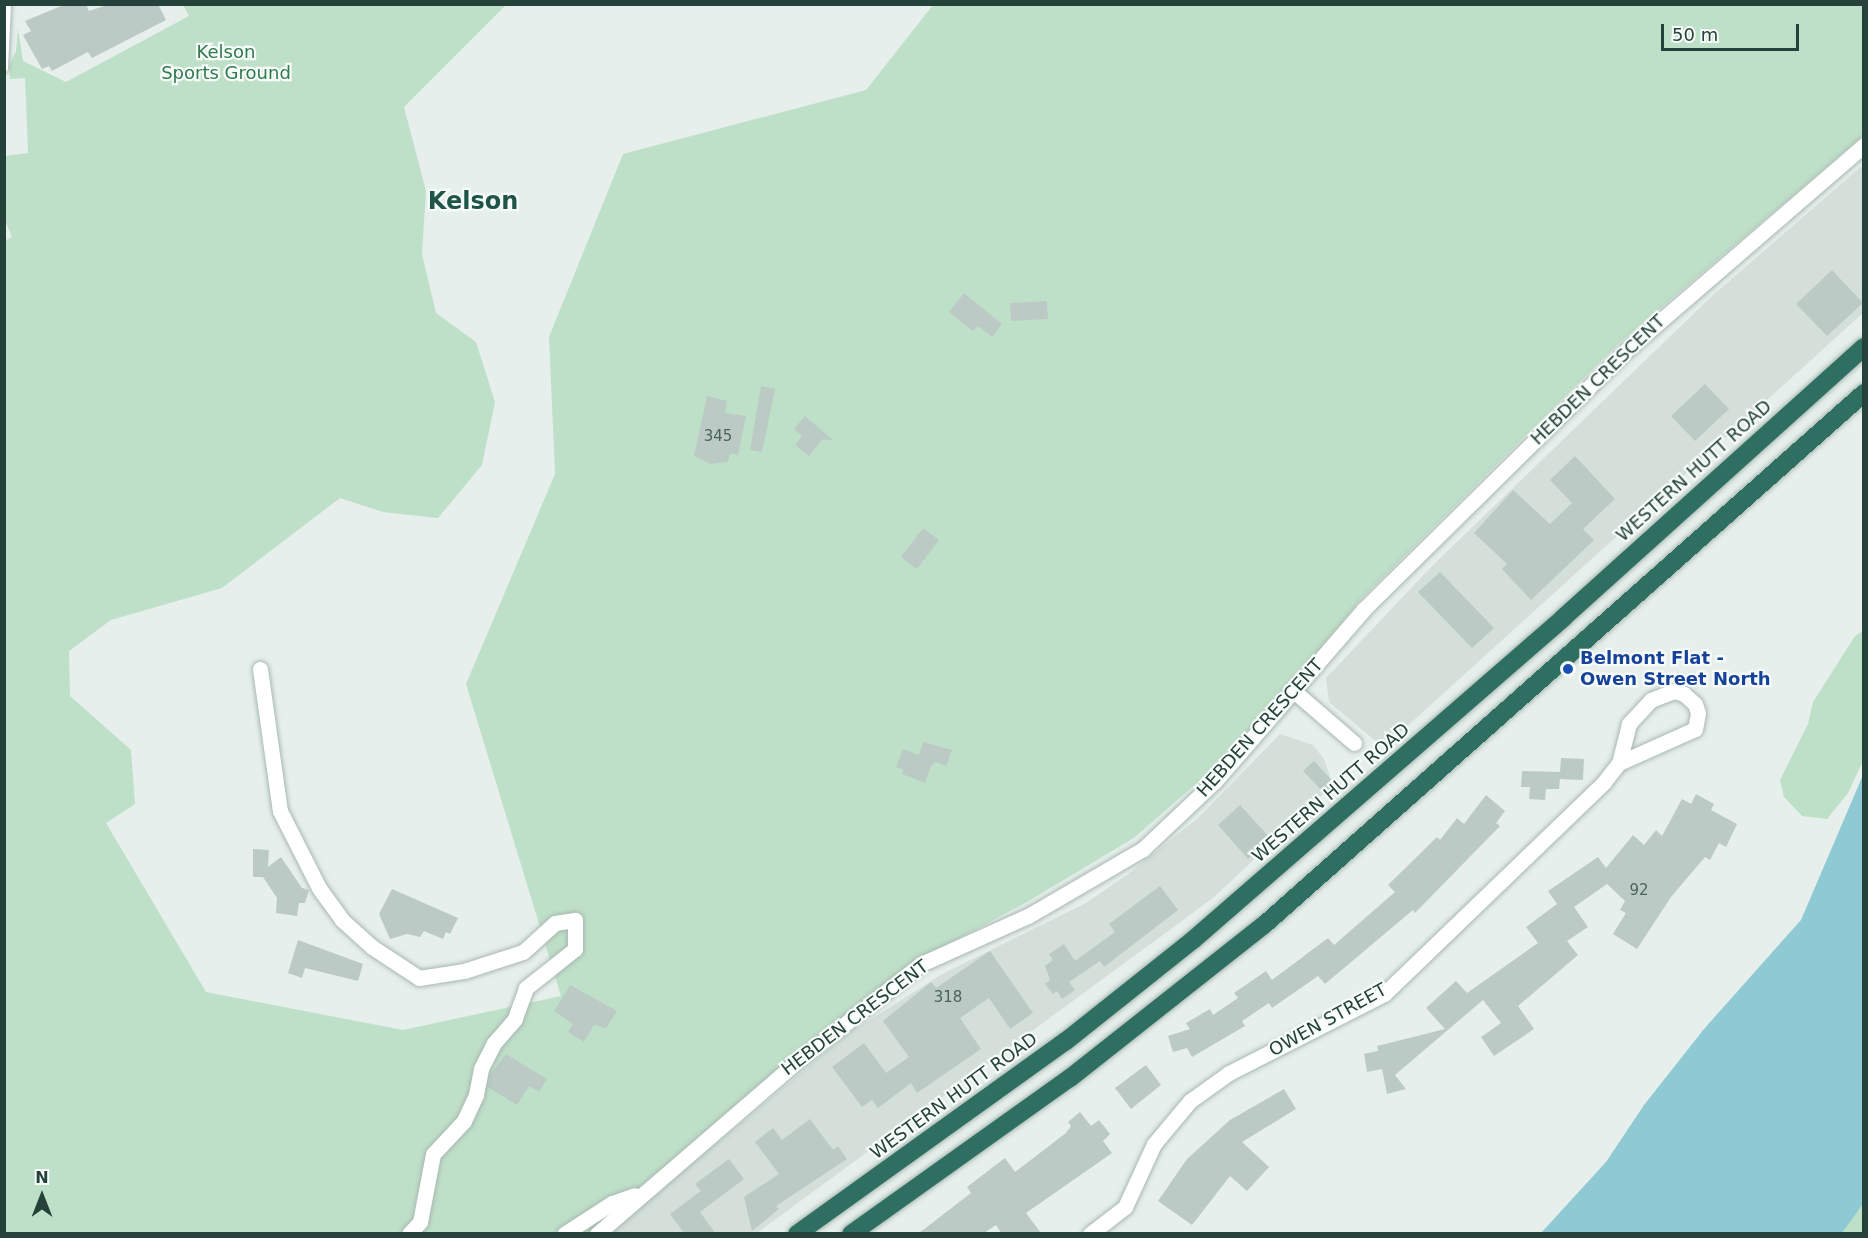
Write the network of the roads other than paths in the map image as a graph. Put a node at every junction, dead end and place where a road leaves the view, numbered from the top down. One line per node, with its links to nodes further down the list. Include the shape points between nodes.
1 (7, 4): 2 (lane)
2 (4, 68)
3 (1863, 145): 7 (street, HEBDEN CRESCENT, via 1629,348 1364,609)
4 (1863, 348): 14 (highway, WESTERN HUTT ROAD, via 1563,618 1193,940 1056,1048)
5 (1863, 393): 15 (highway, via 1264,925 1070,1078)
6 (260, 669): 11 (street, via 280,811 319,888 342,920 372,947 419,978 464,971 523,952 555,923 575,920 575,949 526,988 515,1019 494,1043 481,1069 476,1095 464,1121 433,1154 420,1222)
7 (1295, 692): 8 (street); 10 (street, HEBDEN CRESCENT, via 1216,780 1143,849 1028,916 921,964 844,1022)
8 (1354, 743)
9 (1619, 763): 9 (street, via 1629,724 1651,700 1674,692 1684,694 1695,704 1695,729); 16 (street, OWEN STREET, via 1604,782 1384,994 1229,1073 1190,1101 1154,1144 1125,1207)
10 (642, 1193): 12 (street, via 612,1203); 13 (street, HEBDEN CRESCENT)
11 (410, 1233)
12 (564, 1233)
13 (597, 1233)
14 (797, 1233)
15 (851, 1233)
16 (1090, 1233)

